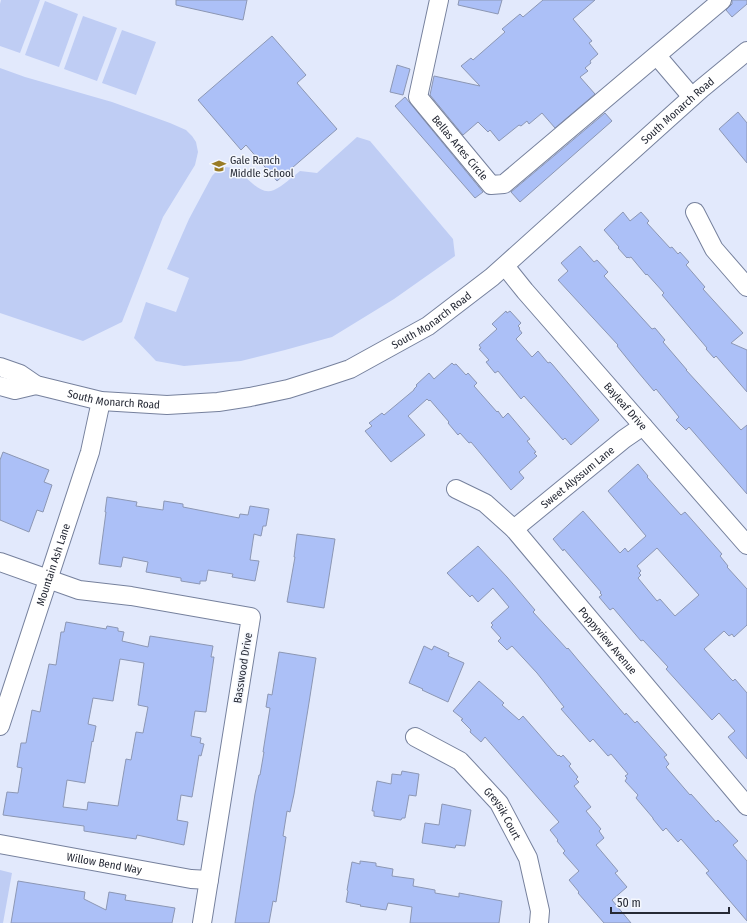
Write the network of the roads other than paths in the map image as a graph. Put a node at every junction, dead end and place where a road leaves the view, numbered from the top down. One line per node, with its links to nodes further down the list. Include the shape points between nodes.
1 (439, 0): 4 (street, Bellas Artes Circle, via 418,97 491,185 504,184)
2 (722, 0): 4 (street, Bellas Artes Circle)
3 (747, 51): 5 (street, South Monarch Road)
4 (656, 56): 5 (street)
5 (692, 97): 7 (street, South Monarch Road)
6 (695, 212): 8 (street, via 714,249)
7 (505, 266): 12 (street, South Monarch Road, via 428,326 366,360 326,377 288,389 218,402 167,405); 13 (street, Bayleaf Drive)
8 (747, 287)
9 (0, 367): 10 (street, South Monarch Road, via 20,374)
10 (36, 385): 11 (street, South Monarch Road, via 15,390); 12 (street, South Monarch Road)
11 (0, 386)
12 (101, 401): 18 (street, Mountain Ash Lane, via 90,452)
13 (642, 426): 15 (street, Sweet Alyssum Lane); 16 (street, Bayleaf Drive)
14 (456, 489): 15 (street, Poppyview Avenue, via 485,503)
15 (514, 529): 21 (street, Poppyview Avenue)
16 (747, 545)
17 (0, 562): 18 (street)
18 (49, 578): 19 (street, Mountain Ash Lane); 23 (street, Basswood Drive, via 79,590 131,596 251,617)
19 (0, 726)
20 (415, 737): 25 (street, Greysik Court, via 460,761 499,803 528,858 540,911)
21 (747, 806)
22 (0, 844): 23 (street, Willow Bend Way, via 191,879)
23 (209, 880): 24 (street, Basswood Drive)
24 (202, 923)
25 (539, 923)

